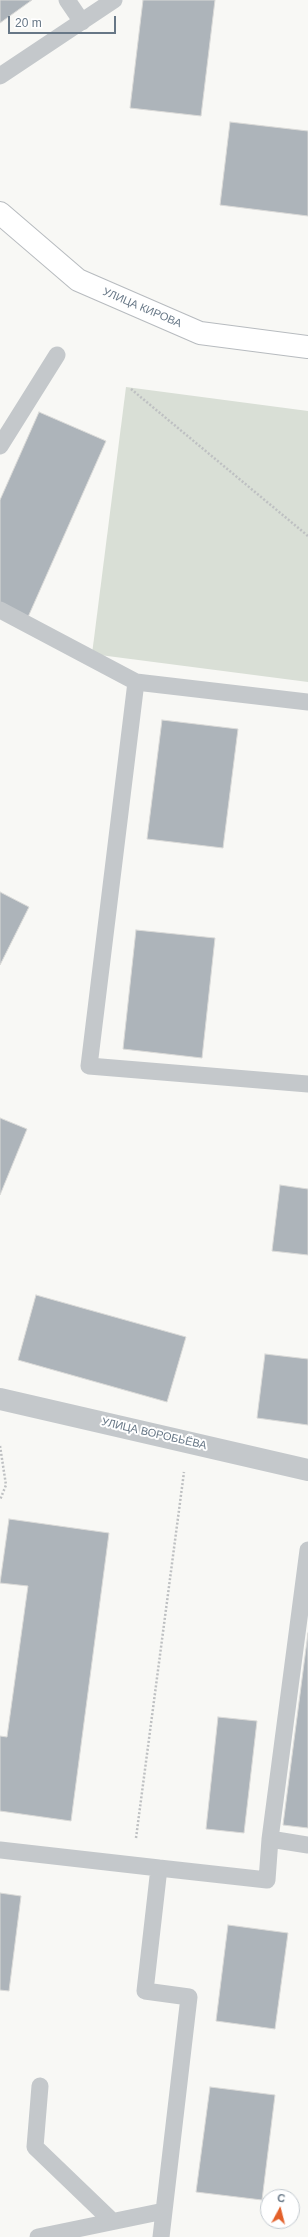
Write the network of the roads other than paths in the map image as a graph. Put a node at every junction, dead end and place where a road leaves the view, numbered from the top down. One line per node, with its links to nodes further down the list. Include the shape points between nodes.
1 (67, 0): 3 (lane)
2 (114, 0): 3 (lane)
3 (82, 22): 4 (lane)
4 (0, 76)
5 (0, 213): 6 (main road, УЛИЦА КИРОВА, via 78,280 200,333)
6 (308, 347)
7 (57, 355): 8 (lane)
8 (0, 446)
9 (0, 610): 10 (lane)
10 (136, 682): 11 (lane); 12 (lane, via 89,1066)
11 (308, 702)
12 (308, 1084)
13 (0, 1399): 14 (street, УЛИЦА ВОРОБЬЁВА)
14 (308, 1470)
15 (308, 1550): 16 (lane)
16 (270, 1839): 17 (lane); 19 (lane, via 267,1880)
17 (308, 1845)
18 (0, 1850): 19 (lane)
19 (159, 1868): 21 (lane, via 145,1992 189,1997)
20 (40, 2086): 22 (lane, via 35,2147)
21 (164, 2211): 22 (lane); 24 (lane)
22 (112, 2222): 23 (lane)
23 (38, 2237)
24 (161, 2237)

